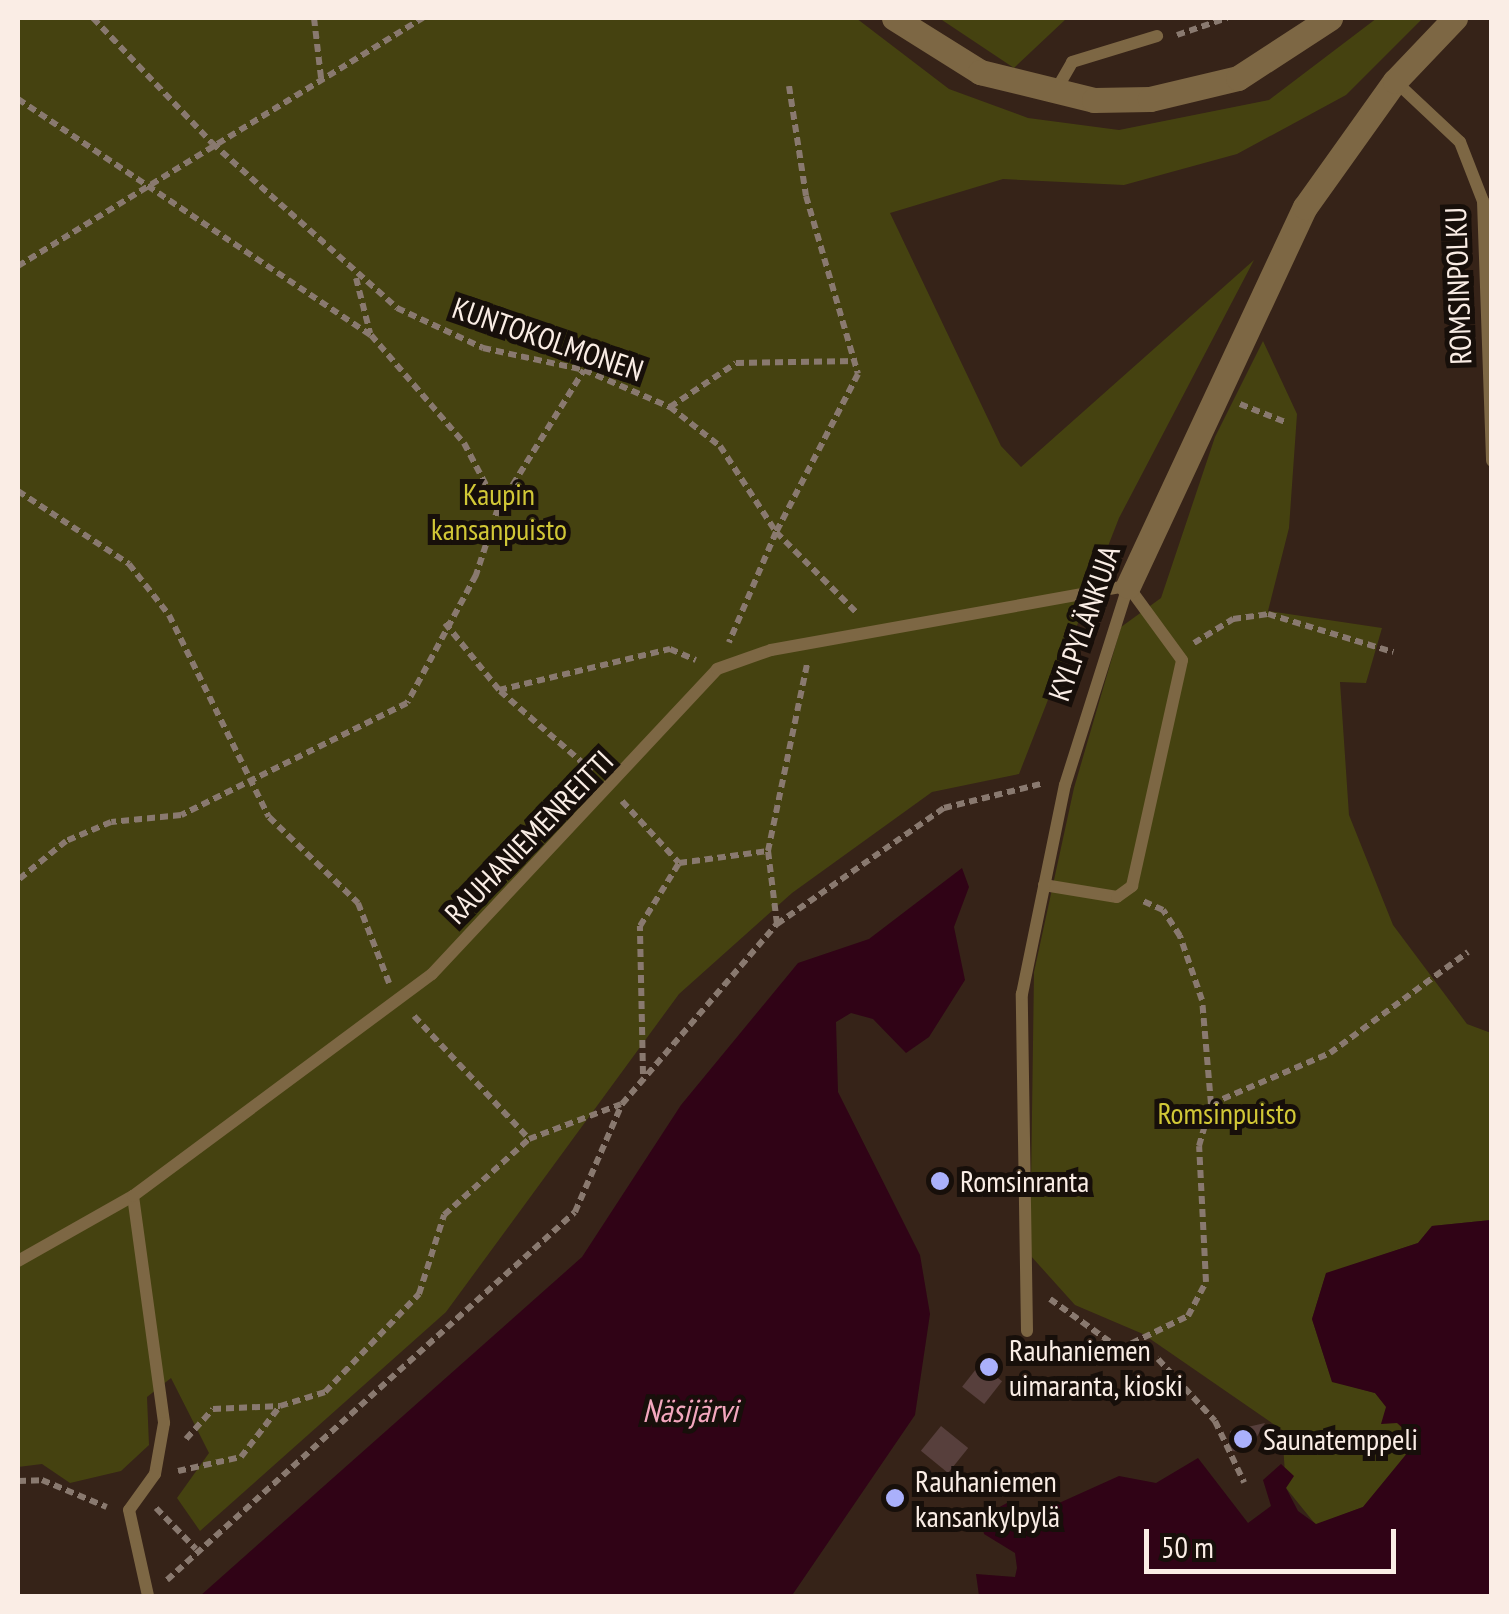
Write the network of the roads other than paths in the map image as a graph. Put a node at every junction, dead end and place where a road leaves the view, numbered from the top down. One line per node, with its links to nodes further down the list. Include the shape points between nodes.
1 (894, 18): 6 (street, via 980,72)
2 (1330, 18): 6 (street, via 1238,78 1195,92)
3 (1455, 18): 5 (street, KYLPYLÄNKUJA)
4 (1157, 36): 6 (lane, via 1072,62)
5 (1395, 80): 7 (lane, ROMSINPOLKU, via 1460,142 1483,201); 8 (street, KYLPYLÄNKUJA, via 1305,206)
6 (1054, 94)
7 (1492, 461)
8 (1128, 586): 9 (lane, KYLPYLÄNKUJA, via 1065,786); 9 (lane, via 1176,654 1178,679 1124,892); 10 (lane, RAUHANIEMENREITTI, via 812,643 718,669 617,784 396,1001)
9 (1044, 885): 12 (lane, KYLPYLÄNKUJA, via 1022,994)
10 (133, 1196): 11 (lane, RAUHANIEMENREITTI); 13 (lane, via 162,1398 155,1474 128,1510)
11 (18, 1262)
12 (1027, 1331)
13 (148, 1596)

